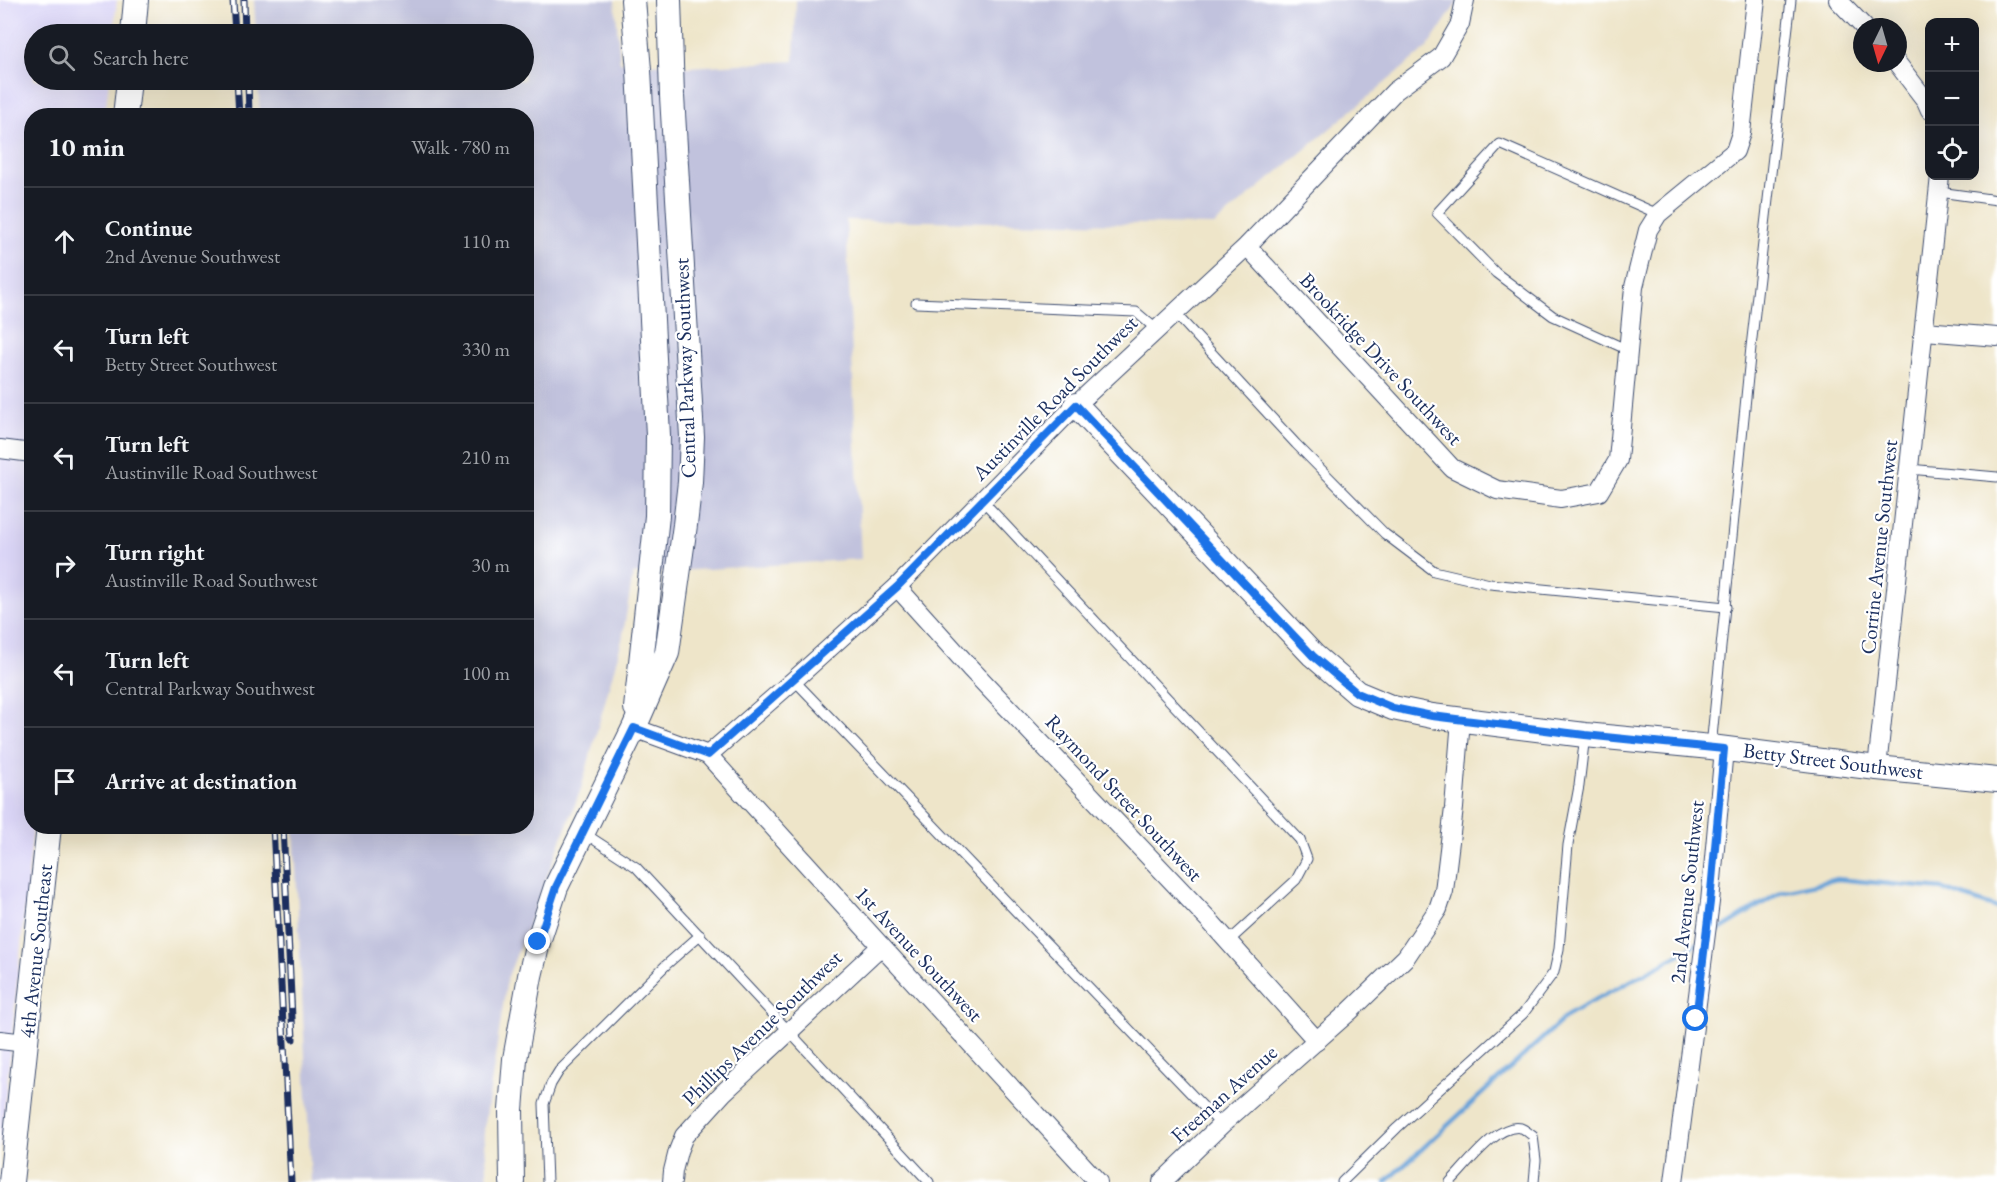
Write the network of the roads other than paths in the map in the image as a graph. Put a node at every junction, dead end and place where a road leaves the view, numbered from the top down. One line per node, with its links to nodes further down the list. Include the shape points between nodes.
1 (136, 0): 9 (street)
2 (633, 0): 34 (street, Central Parkway Southwest, via 658,435 657,516)
3 (669, 0): 34 (street, Central Parkway Southwest, via 692,437 690,482 667,653)
4 (1465, 0): 17 (street, Austinville Road Southwest, via 1460,24 1441,57 1395,90)
5 (1756, 0): 16 (street, Brookridge Drive Southwest, via 1741,133 1735,151)
6 (1791, 0): 31 (lane)
7 (1838, 0): 8 (street)
8 (1855, 18)
9 (134, 24)
10 (1904, 72): 12 (street)
11 (128, 90): 13 (street)
12 (1925, 99)
13 (126, 108)
14 (1940, 184): 15 (lane); 21 (street, Corrine Avenue Southwest)
15 (1997, 200)
16 (1659, 214): 23 (street, Brookridge Drive Southwest, via 1648,230 1634,287); 23 (lane, via 1500,144 1437,213 1496,273 1553,316)
17 (1246, 246): 19 (street, Austinville Road Southwest); 23 (street, Brookridge Drive Southwest, via 1452,468 1497,490 1561,499 1599,492 1618,460)
18 (916, 303): 20 (lane, via 1136,312)
19 (1174, 312): 20 (street, Austinville Road Southwest); 31 (lane, via 1385,534 1434,571 1490,584)
20 (1156, 329): 24 (street, Austinville Road Southwest)
21 (1925, 331): 22 (street); 27 (street, Corrine Avenue Southwest)
22 (1997, 337)
23 (1628, 350)
24 (1076, 405): 29 (street, Austinville Road Southwest); 33 (street, Betty Street Southwest, via 1313,656 1357,693 1393,708)
25 (0, 449): 26 (street)
26 (24, 452)
27 (1910, 469): 28 (lane); 38 (street, Corrine Avenue Southwest)
28 (1997, 477)
29 (983, 501): 30 (street, Austinville Road Southwest); 43 (lane, via 1300,840 1307,859 1296,879)
30 (897, 587): 32 (street, Austinville Road Southwest); 43 (street, Raymond Street Southwest)
31 (1726, 607): 36 (lane)
32 (794, 680): 37 (street, Austinville Road Southwest); 49 (lane)
33 (1461, 719): 35 (street, Betty Street Southwest); 47 (street, Freeman Avenue, via 1453,820 1438,909 1406,957)
34 (634, 728): 37 (street); 40 (street, Central Parkway Southwest)
35 (1585, 735): 36 (street, Betty Street Southwest); 57 (lane, via 1568,845 1560,950 1554,972 1523,1014)
36 (1718, 748): 38 (street, Betty Street Southwest); 60 (street, 2nd Avenue Southwest, via 1710,902)
37 (708, 755): 44 (street, 1st Avenue Southwest)
38 (1877, 768): 39 (street, Betty Street Southwest)
39 (1997, 780)
40 (582, 832): 42 (lane, via 636,867); 51 (street, Central Parkway Southwest, via 556,887 530,976 515,1059)
41 (48, 834): 48 (street, 4th Avenue Southeast)
42 (700, 935): 45 (lane); 52 (lane, via 559,1071 544,1104)
43 (1228, 942): 47 (street, Raymond Street Southwest)
44 (881, 946): 45 (street, Phillips Avenue Southwest); 55 (street, 1st Avenue Southwest)
45 (788, 1031): 53 (street, Phillips Avenue Southwest, via 684,1136); 54 (lane)
46 (0, 1040): 48 (street)
47 (1317, 1041): 49 (street, Freeman Avenue)
48 (26, 1043): 50 (street, 4th Avenue Southeast)
49 (1221, 1125): 56 (street, Freeman Avenue)
50 (11, 1182)
51 (512, 1182)
52 (547, 1182)
53 (672, 1182)
54 (929, 1182)
55 (1098, 1182)
56 (1162, 1182)
57 (1342, 1182)
58 (1450, 1182): 59 (lane, via 1507,1128 1522,1128 1533,1136)
59 (1534, 1182)
60 (1674, 1182)

